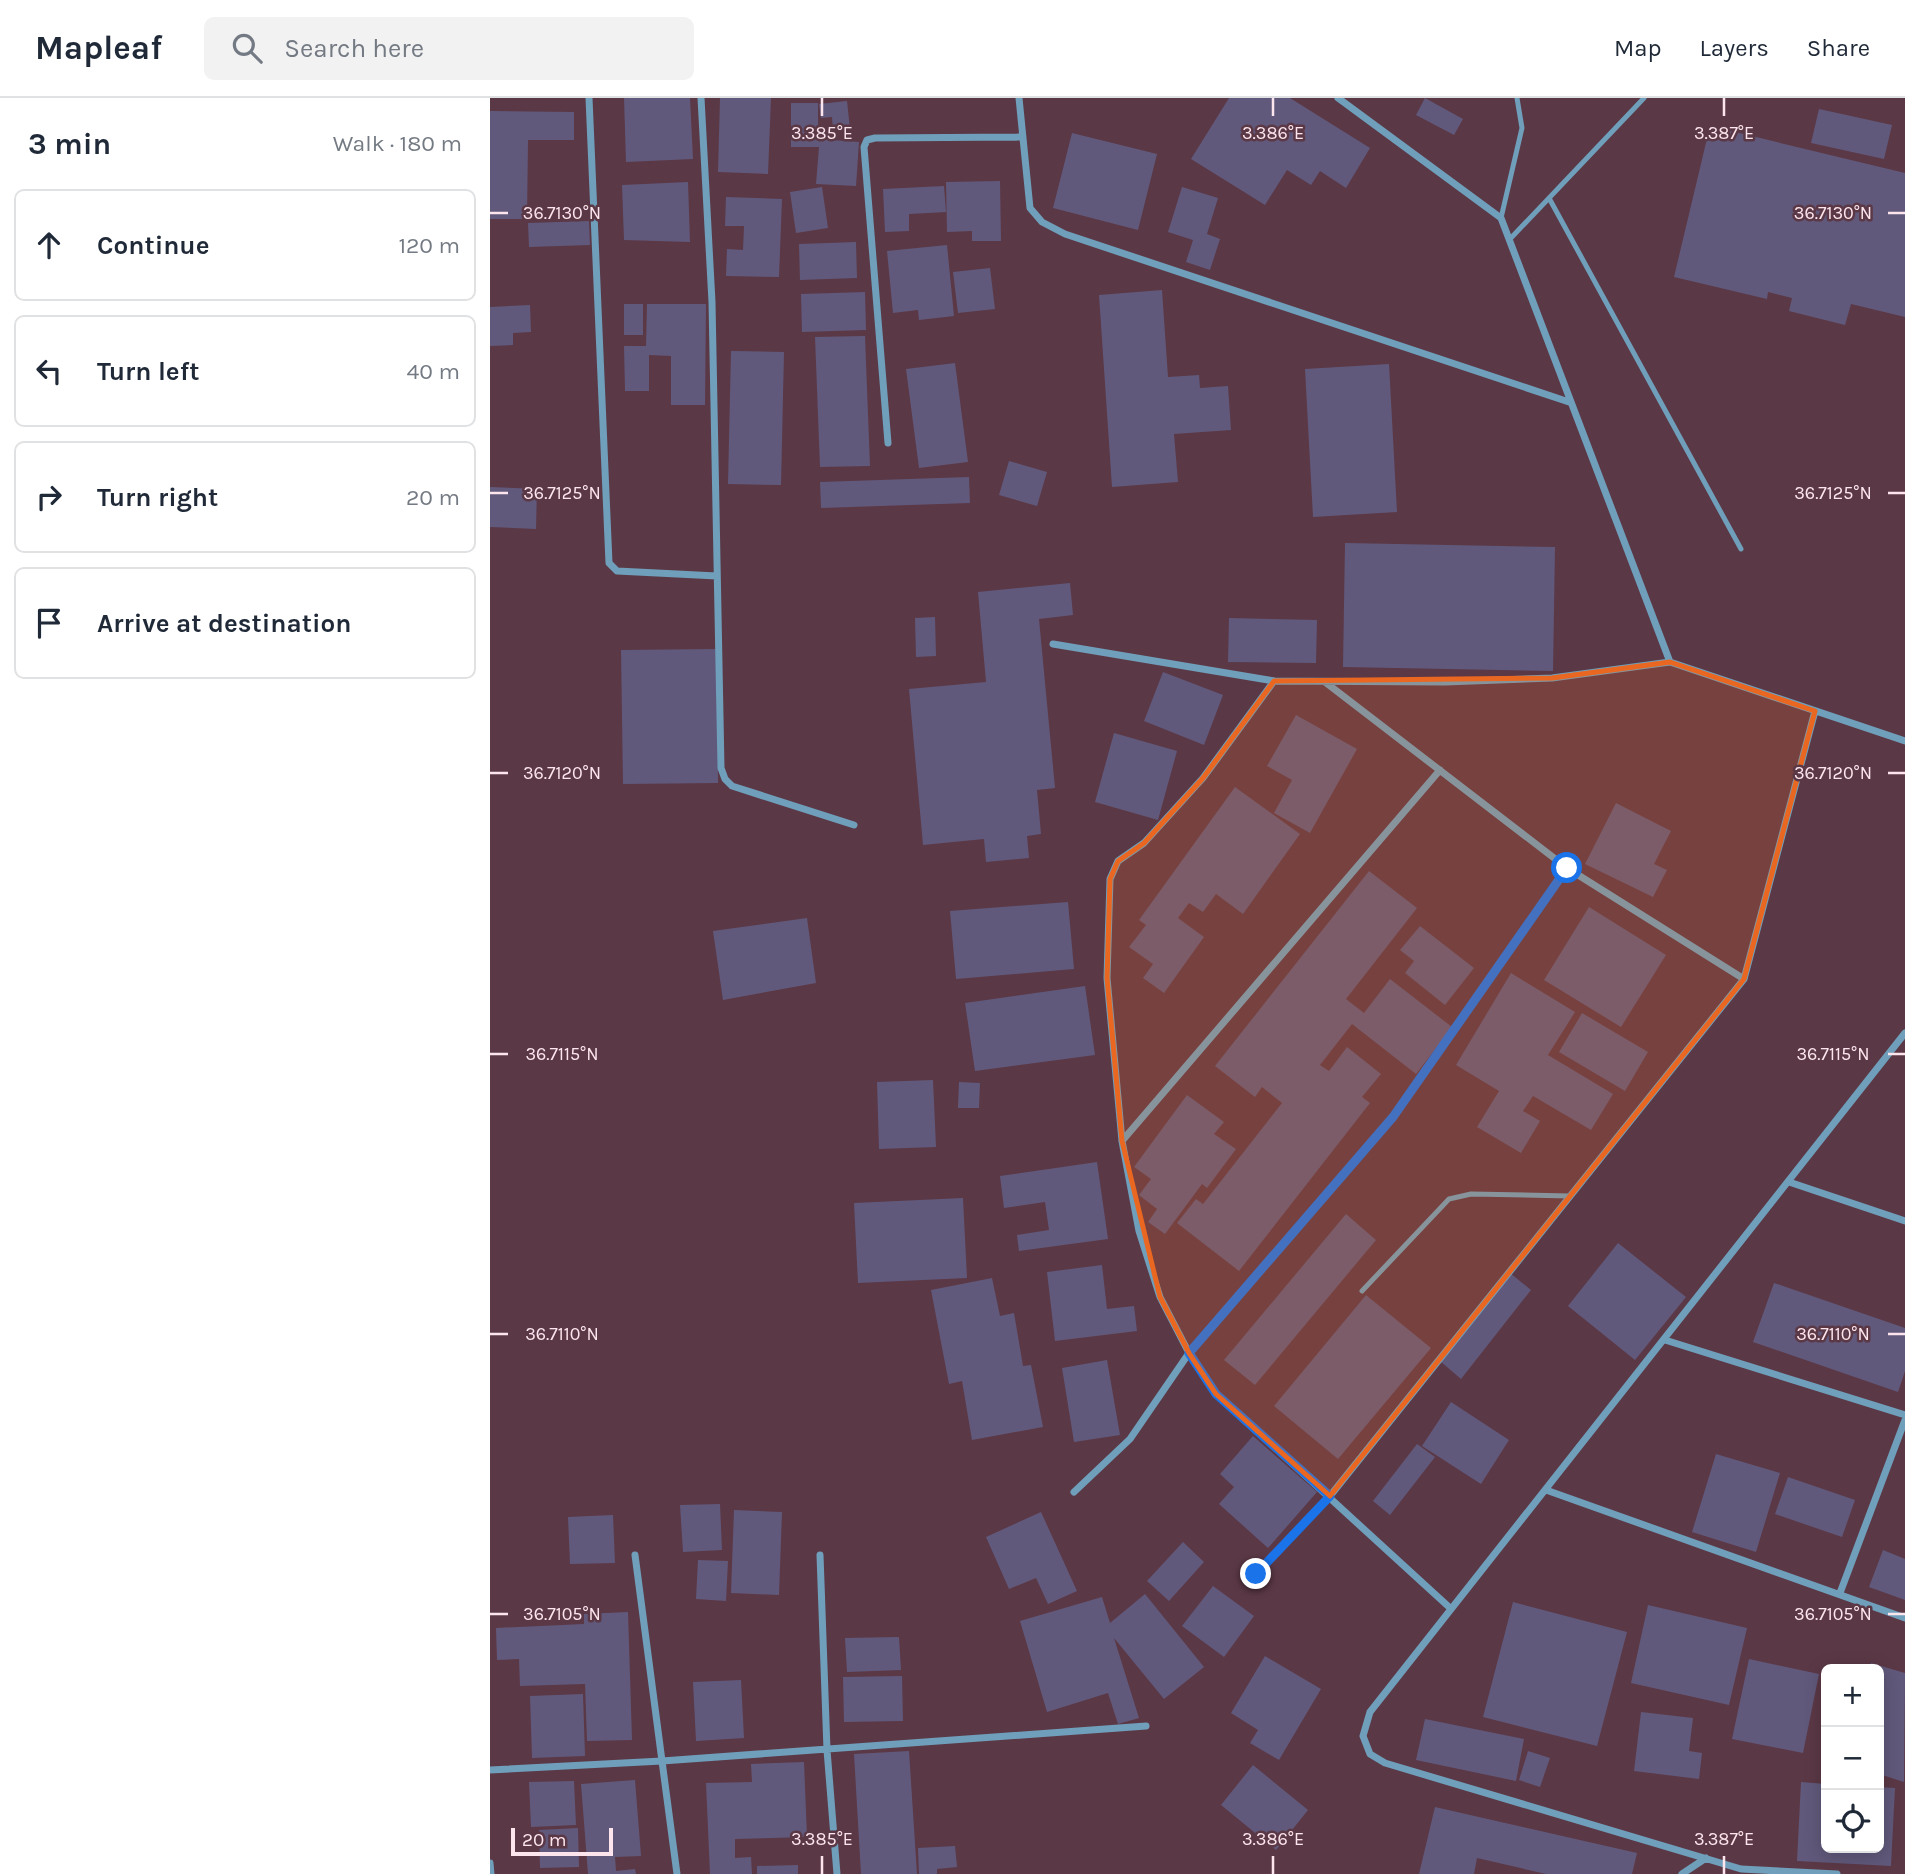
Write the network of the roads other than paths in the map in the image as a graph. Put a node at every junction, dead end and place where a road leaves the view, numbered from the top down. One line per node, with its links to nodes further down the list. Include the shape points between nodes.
1 (589, 98): 14 (street, via 609,563 617,572)
2 (701, 98): 14 (street, via 712,302)
3 (1019, 98): 7 (street)
4 (1338, 98): 9 (street)
5 (1517, 98): 9 (lane, via 1522,128)
6 (1644, 98): 8 (lane)
7 (1023, 136): 11 (street, via 1030,208 1042,222 1065,234); 12 (street, via 867,140)
8 (1549, 198): 10 (lane); 13 (lane)
9 (1501, 218): 10 (street)
10 (1510, 239): 11 (street)
11 (1569, 402): 16 (street)
12 (888, 443)
13 (1741, 549)
14 (718, 576): 22 (street, via 721,768 725,779 732,786)
15 (1053, 644): 17 (street)
16 (1670, 662): 18 (street, via 1552,678); 19 (street)
17 (1274, 681): 18 (street); 26 (street, via 1203,778 1144,843 1118,861 1110,879 1107,978)
18 (1325, 681): 21 (street)
19 (1815, 710): 20 (street); 24 (street)
20 (1905, 741)
21 (1440, 770): 23 (street); 26 (street)
22 (854, 825)
23 (1567, 868): 24 (street); 32 (street, via 1393,1117)
24 (1744, 979): 28 (street)
25 (1905, 1033): 27 (street)
26 (1122, 1141): 32 (street, via 1139,1231 1160,1297)
27 (1789, 1182): 29 (street); 31 (street)
28 (1570, 1196): 30 (lane, via 1471,1194 1450,1199); 36 (street)
29 (1905, 1221)
30 (1362, 1291)
31 (1665, 1340): 33 (street); 34 (street)
32 (1189, 1353): 35 (street, via 1130,1439); 36 (street, via 1216,1394)
33 (1905, 1418): 40 (street)
34 (1546, 1490): 40 (street); 41 (street)
35 (1074, 1492)
36 (1330, 1496): 39 (street); 41 (street)
37 (635, 1555): 45 (street)
38 (820, 1555): 44 (street)
39 (1256, 1574)
40 (1840, 1593): 42 (street)
41 (1450, 1607): 47 (street, via 1370,1712 1363,1736 1370,1754 1385,1763)
42 (1905, 1618)
43 (1146, 1726): 44 (street)
44 (827, 1750): 45 (street); 51 (street)
45 (662, 1761): 46 (street); 50 (street)
46 (490, 1770)
47 (1706, 1858): 52 (street); 53 (street, via 1741,1869)
48 (490, 1863): 49 (street)
49 (491, 1874)
50 (677, 1874)
51 (837, 1874)
52 (1682, 1874)
53 (1837, 1874)

